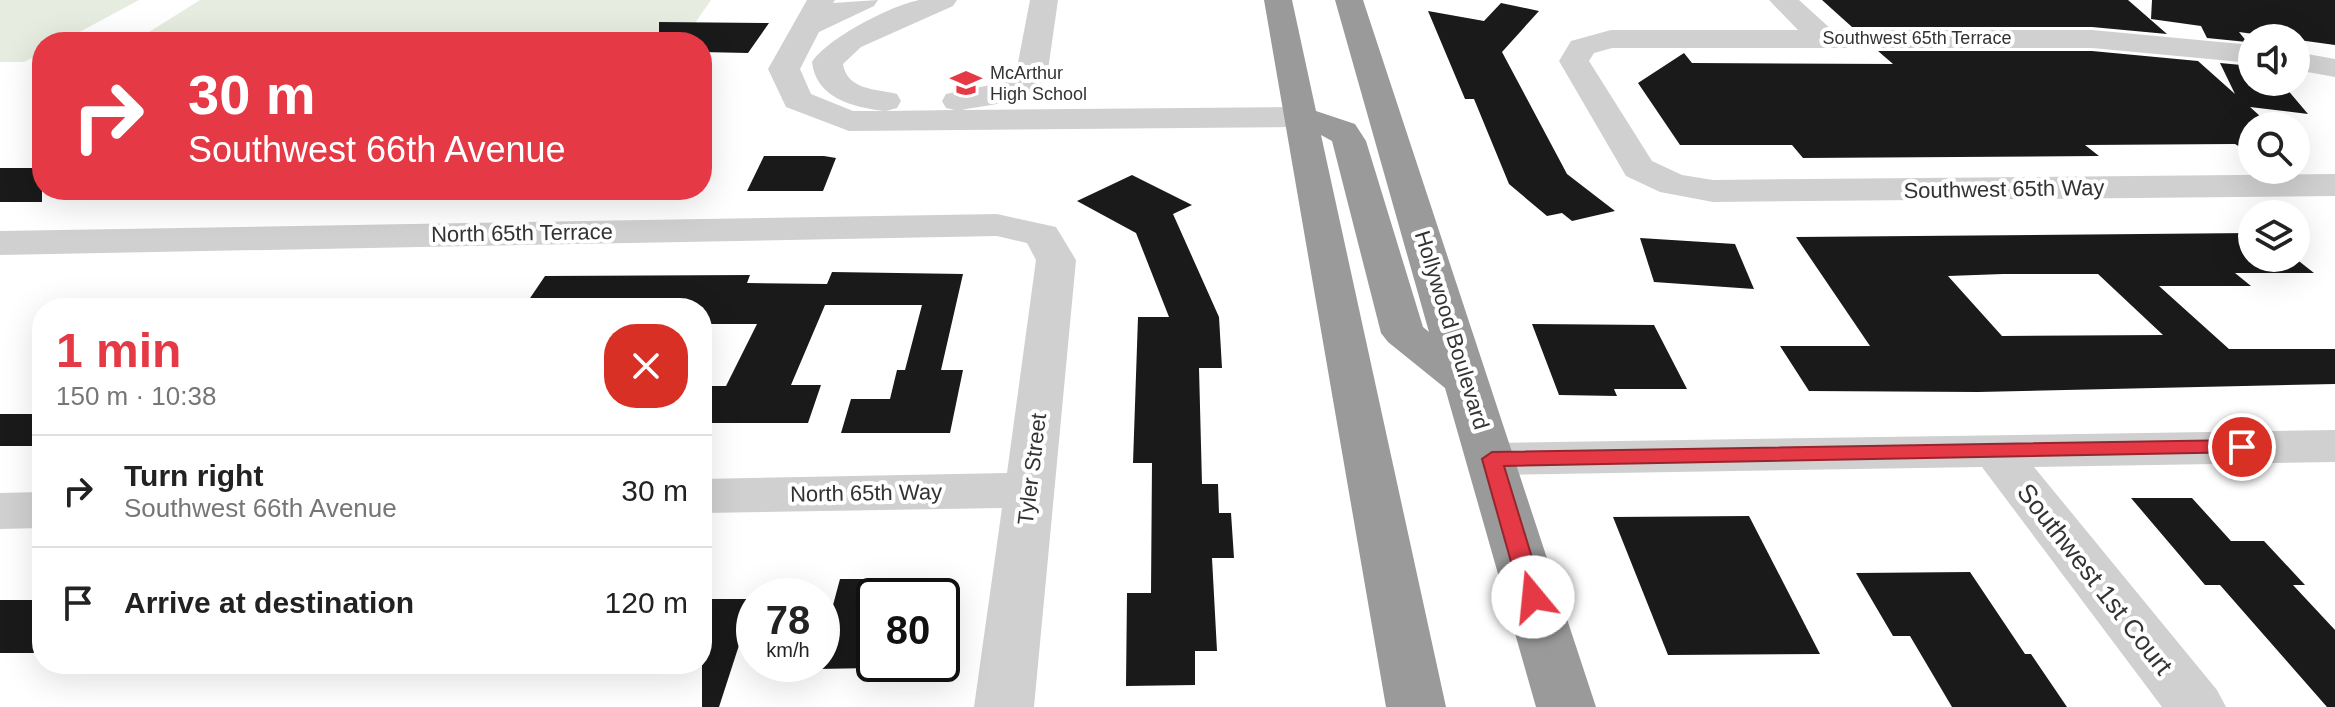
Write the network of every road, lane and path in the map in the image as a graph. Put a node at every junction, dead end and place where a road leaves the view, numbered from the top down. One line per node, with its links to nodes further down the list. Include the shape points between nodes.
1 (864, 0): 7 (street)
2 (943, 0): 3 (street, via 836,51 827,62 833,83 870,99 906,102 957,102 1015,90 1031,77)
3 (1044, 0)
4 (1278, 0): 12 (highway)
5 (1349, 0): 17 (highway, Hollywood Boulevard)
6 (1783, 0): 8 (street)
7 (814, 13): 12 (street, via 784,69 798,100 849,121)
8 (1822, 37): 9 (street, Southwest 65th Terrace, via 2092,39); 13 (street, Southwest 65th Terrace, via 1611,39 1582,47 1574,61 1639,168)
9 (2238, 53)
10 (2310, 64): 11 (street)
11 (2335, 68)
12 (1300, 117): 17 (highway, via 1343,131 1403,333); 26 (highway)
13 (1673, 184): 14 (street, Southwest 65th Way, via 1713,191)
14 (2335, 185)
15 (1042, 235): 16 (street, North 65th Terrace, via 997,225); 21 (street, Tyler Street, via 1056,260)
16 (0, 243)
17 (1468, 383): 20 (highway, Hollywood Boulevard)
18 (2335, 446): 19 (street)
19 (1994, 450): 20 (street); 28 (street, Southwest 1st Court)
20 (1492, 459): 27 (highway, Hollywood Boulevard)
21 (1030, 490): 22 (street, North 65th Way); 25 (street, Tyler Street)
22 (712, 496)
23 (32, 510): 24 (street)
24 (0, 511)
25 (1004, 707)
26 (1416, 707)
27 (1566, 707)
28 (2196, 707)

